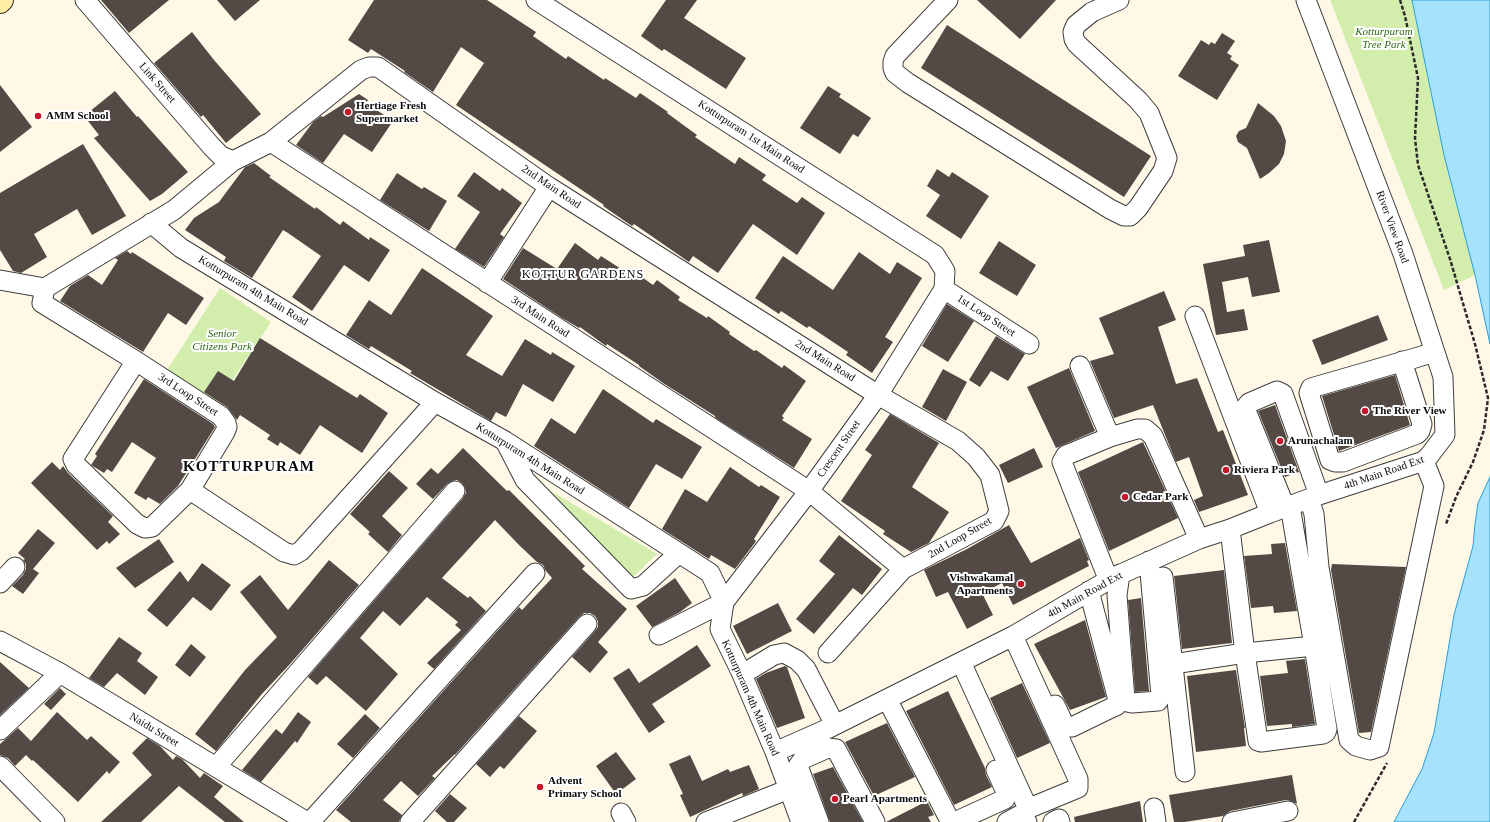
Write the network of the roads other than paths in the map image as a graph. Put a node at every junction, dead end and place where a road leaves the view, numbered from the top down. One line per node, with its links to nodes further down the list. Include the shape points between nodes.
1 (85, 0): 7 (street, Link Street, via 212,147 221,156)
2 (536, 0): 13 (street, Kotturpuram 1st Main Road, via 935,255 945,271)
3 (948, 0): 4 (street, via 895,56 895,73 1110,209 1130,216 1163,171 1167,158 1150,113 1077,44 1073,32 1076,24 1092,12)
4 (1120, 0)
5 (1306, 0): 16 (street, River View Road, via 1403,254)
6 (270, 142): 7 (street, 2nd Main Road); 8 (street, 2nd Main Road, via 361,70 369,66 378,67); 11 (street, 3rd Main Road)
7 (233, 161): 9 (street, 2nd Main Road, via 174,210)
8 (549, 187): 11 (street); 20 (street, 2nd Main Road)
9 (151, 224): 12 (street); 21 (street, Kotturpuram 4th Main Road, via 181,248)
10 (0, 280): 12 (street)
11 (487, 283): 27 (street, 3rd Main Road)
12 (45, 288): 17 (street, 3rd Loop Street, via 42,303)
13 (944, 289): 15 (street, 1st Loop Street); 20 (street, Crescent Street)
14 (1195, 316): 29 (street)
15 (1029, 344)
16 (1435, 352): 18 (street); 24 (street, River View Road, via 1443,377 1445,435)
17 (136, 361): 25 (street, 3rd Loop Street, via 221,416 226,423 225,432); 25 (street, via 73,459 76,465 137,524 145,528 152,527)
18 (1402, 361): 18 (street, via 1310,388 1309,393 1330,460 1343,462 1420,431 1422,424)
19 (1080, 366): 22 (street)
20 (878, 394): 27 (street, Crescent Street); 35 (street, 2nd Loop Street, via 958,440 976,457 990,475 999,511 994,521)
21 (435, 402): 23 (street, Kotturpuram 4th Main Road); 25 (street, via 294,555 284,552)
22 (1110, 437): 31 (street, via 1137,429 1145,429 1153,436); 37 (street, via 1066,455 1062,462 1105,571)
23 (505, 442): 32 (street, Kotturpuram 4th Main Road); 32 (street, via 525,480 631,589 643,586)
24 (1427, 459): 28 (street, 4th Main Road Ext); 28 (street, via 1434,486 1379,747 1370,750 1356,746 1348,740 1319,567)
25 (190, 490)
26 (455, 491): 57 (street)
27 (809, 491): 35 (street, 3rd Main Road); 40 (street, Crescent Street)
28 (1314, 497): 29 (street, 4th Main Road Ext); 29 (street, via 1283,394 1277,391 1249,403 1245,408)
29 (1282, 509): 30 (street, 4th Main Road Ext); 45 (street)
30 (1230, 529): 31 (street, 4th Main Road Ext); 47 (street)
31 (1199, 539): 33 (street, 4th Main Road Ext)
32 (678, 554): 40 (street, Kotturpuram 4th Main Road, via 710,573)
33 (1155, 559): 37 (street, 4th Main Road Ext); 37 (street, via 1161,696 1158,701 1132,703 1125,700); 48 (street)
34 (15, 567): 38 (street)
35 (903, 569): 46 (street, 2nd Loop Street)
36 (535, 573): 62 (street)
37 (1116, 576): 39 (street, 4th Main Road Ext)
38 (0, 583)
39 (1089, 592): 42 (street, 4th Main Road Ext); 42 (street, via 1118,700 1116,706 1072,727 1066,725)
40 (724, 602): 43 (street); 50 (street, Kotturpuram 4th Main Road, via 720,629)
41 (587, 624): 63 (street)
42 (1017, 634): 49 (street, 4th Main Road Ext); 49 (street, via 1078,779 1078,788 1032,807 1025,802)
43 (659, 635)
44 (0, 641): 51 (street, Naidu Street)
45 (1314, 646): 47 (street); 47 (street, via 1327,730 1323,734 1261,742 1258,740)
46 (828, 653)
47 (1245, 653): 48 (street)
48 (1173, 664): 58 (street)
49 (955, 665): 52 (street, 4th Main Road Ext); 52 (street, via 1006,792 1005,799 957,821 951,820)
50 (741, 672): 53 (street, via 746,672 774,655 784,653 797,660 806,669); 55 (street, Kotturpuram 4th Main Road)
51 (60, 673): 54 (street); 57 (street, Naidu Street)
52 (887, 699): 53 (street, 4th Main Road Ext)
53 (835, 725): 55 (street, 4th Main Road Ext)
54 (0, 730)
55 (775, 752): 59 (street, Kotturpuram 4th Main Road)
56 (0, 766): 61 (street)
57 (216, 767): 62 (street, Naidu Street)
58 (1185, 772)
59 (789, 789): 64 (street); 65 (street, Kotturpuram 4th Main Road)
60 (1288, 811): 72 (street)
61 (55, 822)
62 (308, 822)
63 (410, 822)
64 (706, 822)
65 (801, 822)
66 (819, 822): 67 (street, via 798,766 803,759 828,748 836,749)
67 (875, 822)
68 (1007, 822): 69 (street, via 1020,815)
69 (1027, 822)
70 (1053, 822): 71 (street, via 1058,819)
71 (1060, 822)
72 (1232, 822)

